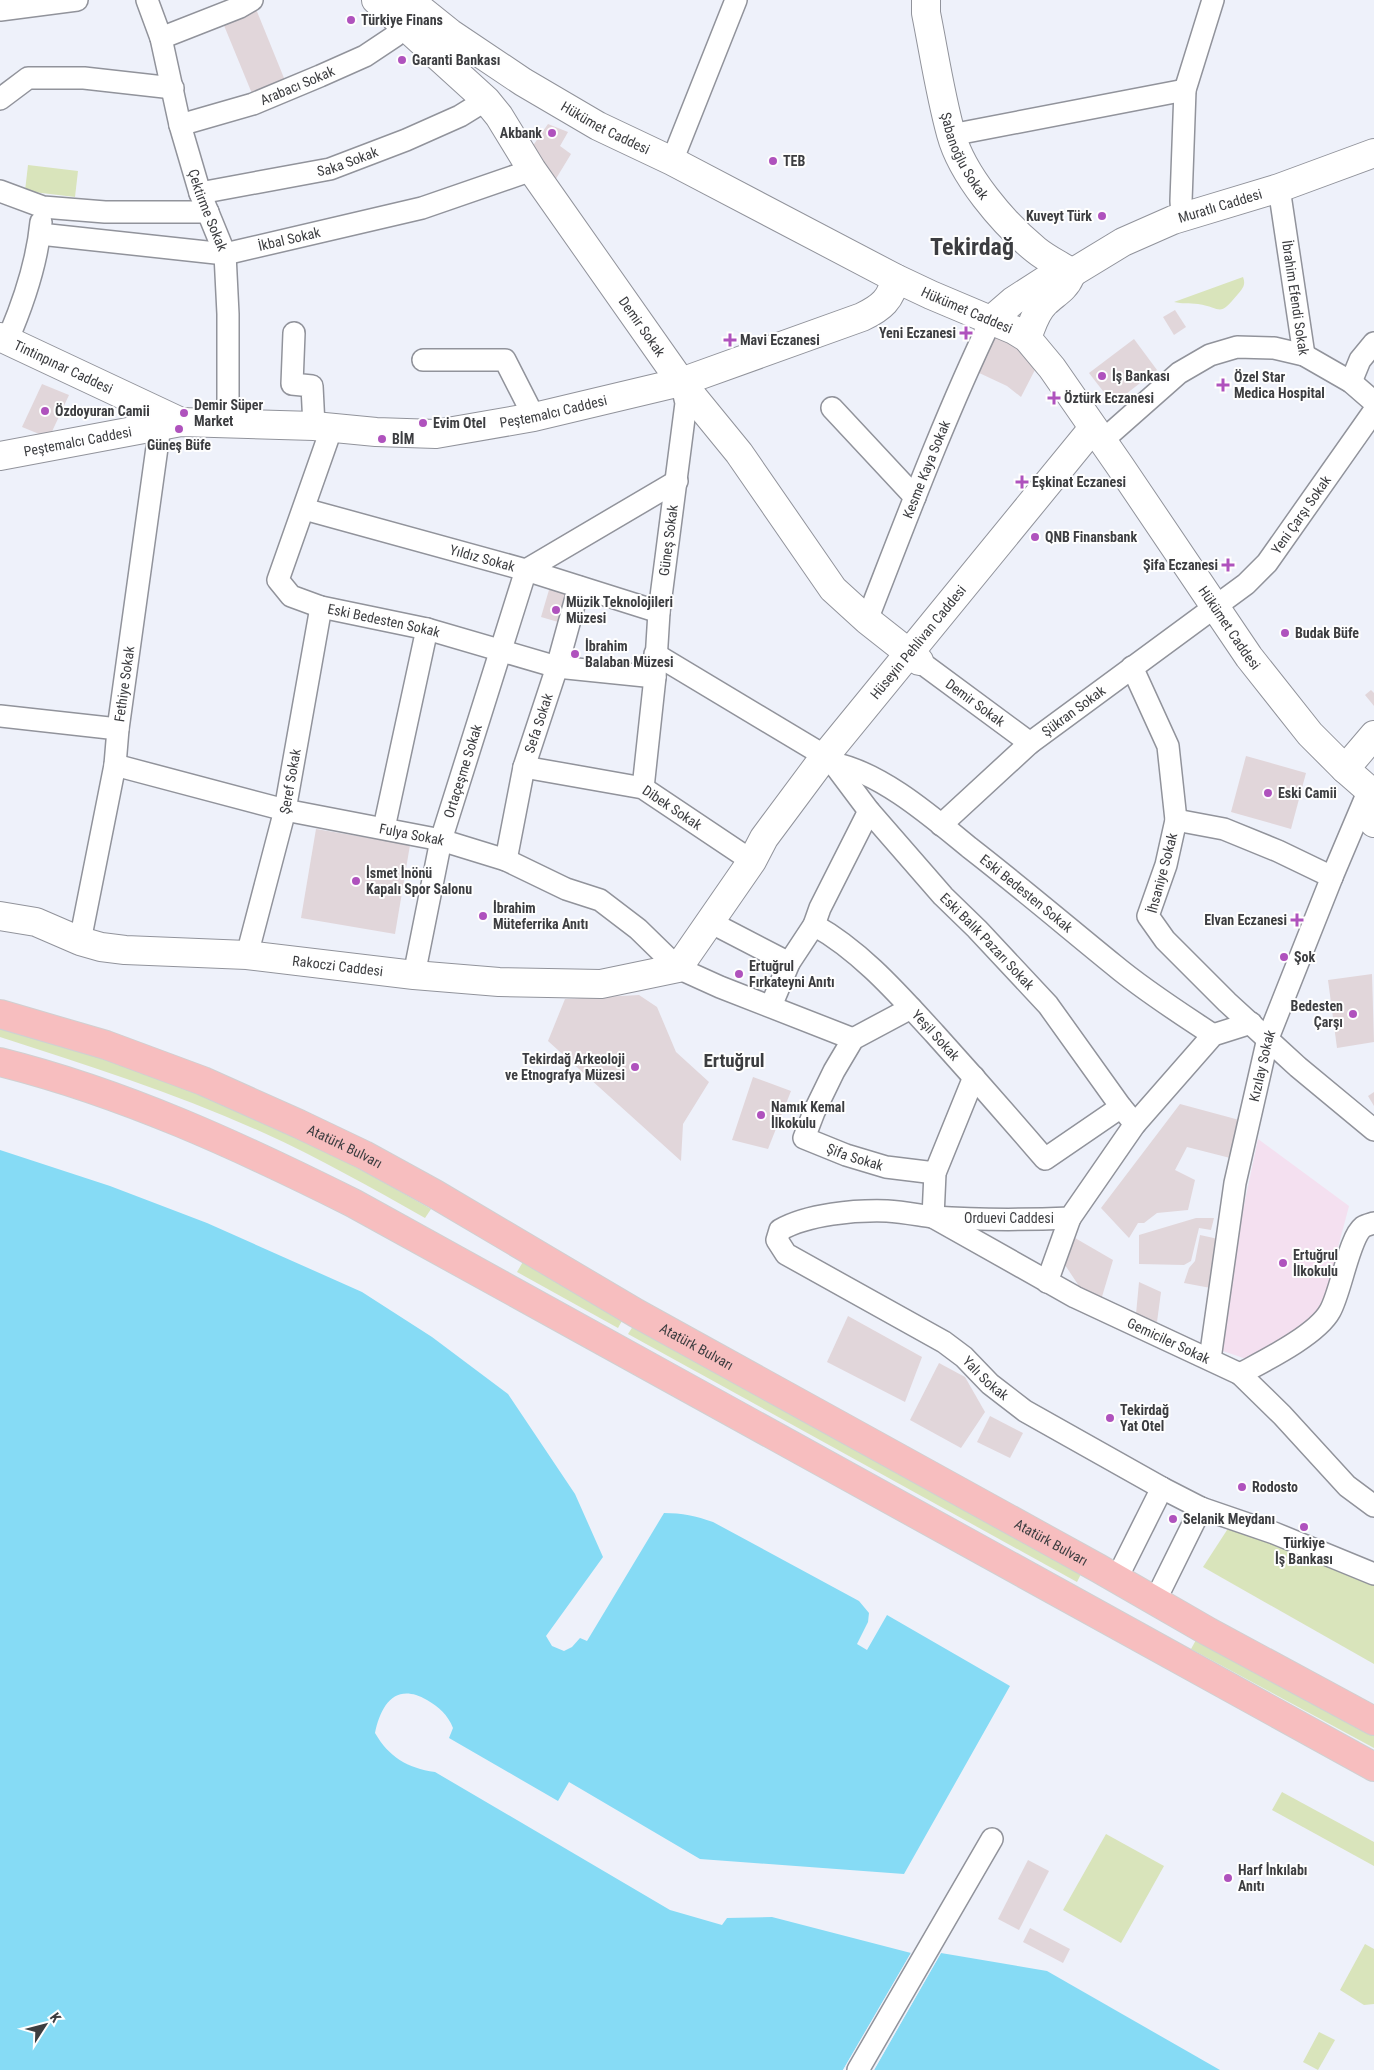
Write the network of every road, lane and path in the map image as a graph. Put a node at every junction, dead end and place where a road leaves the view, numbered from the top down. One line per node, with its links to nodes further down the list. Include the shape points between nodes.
1 (77, 0): 9 (street)
2 (147, 0): 11 (street, Çektirme Sokak)
3 (252, 0): 11 (street)
4 (376, 0): 10 (street, Demir Sokak)
5 (409, 0): 12 (street, Hükümet Caddesi, via 450,33)
6 (736, 0): 20 (street)
7 (926, 0): 18 (street, Şabanoğlu Sokak)
8 (1213, 0): 14 (street)
9 (0, 10)
10 (406, 26): 16 (street, Demir Sokak); 17 (street, Arabacı Sokak, via 365,56 320,76 253,104)
11 (161, 38): 13 (street, Çektirme Sokak)
12 (523, 82): 16 (street); 20 (street, Hükümet Caddesi, via 598,126)
13 (172, 88): 15 (street, via 84,78 28,78); 17 (street, Çektirme Sokak)
14 (1185, 90): 18 (street); 27 (street)
15 (0, 99)
16 (492, 108): 21 (street, Demir Sokak); 24 (street, Saka Sokak, via 460,116 330,169)
17 (180, 125): 24 (street, Çektirme Sokak)
18 (951, 135): 30 (street, Şabanoğlu Sokak, via 979,188 1017,233 1038,252)
19 (1374, 153): 22 (street, Muratlı Caddesi)
20 (672, 161): 31 (street, Hükümet Caddesi)
21 (532, 170): 29 (street, İkbal Sokak, via 422,208); 39 (street, Demir Sokak)
22 (1279, 188): 27 (street, Muratlı Caddesi); 37 (street, İbrahim Efendi Sokak)
23 (0, 191): 25 (street)
24 (200, 192): 26 (street, Çektirme Sokak)
25 (43, 207): 26 (street, via 105,212); 28 (street)
26 (208, 212): 29 (street, Çektirme Sokak)
27 (1182, 216): 30 (street, Muratlı Caddesi, via 1123,242)
28 (40, 234): 29 (street, İkbal Sokak); 35 (street, via 20,311)
29 (225, 254): 46 (street, Çektirme Sokak)
30 (1072, 273): 32 (street, Muratlı Caddesi, via 1056,275 1036,286); 34 (street, Muratlı Caddesi, via 1064,287 1044,303)
31 (895, 278): 32 (street, Hükümet Caddesi); 39 (street, Peştemalcı Caddesi, via 888,298 877,310)
32 (991, 320): 34 (street, Hükümet Caddesi); 51 (street, Kesme Kaya Sokak, via 970,362)
33 (294, 332): 47 (street, via 292,384 312,386)
34 (1027, 338): 48 (street, Hükümet Caddesi, via 1052,368)
35 (3, 339): 45 (street, Tintinpınar Caddesi)
36 (1374, 343): 40 (street, via 1360,360)
37 (1304, 355): 40 (street, İbrahim Efendi Sokak); 48 (street, via 1274,348 1237,347 1210,355 1179,373)
38 (423, 360): 44 (street, via 505,360)
39 (681, 382): 44 (street, Peştemalcı Caddesi); 50 (street, Güneş Sokak, via 686,403); 58 (street, Demir Sokak, via 739,452 834,589)
40 (1351, 382): 41 (street, İbrahim Efendi Sokak)
41 (1374, 402)
42 (832, 408): 51 (street)
43 (1374, 411): 56 (street, Yeni Çarşı Sokak, via 1267,563 1246,584)
44 (534, 417): 47 (street, Peştemalcı Caddesi, via 436,434)
45 (171, 424): 46 (street, Peştemalcı Caddesi); 49 (street, Peştemalcı Caddesi); 67 (street, Fethiye Sokak)
46 (228, 424): 47 (street, Peştemalcı Caddesi)
47 (323, 427): 52 (street, Eski Bedesten Sokak)
48 (1097, 434): 56 (street, Hükümet Caddesi); 62 (street, Hüseyin Pehlivan Caddesi)
49 (0, 456)
50 (677, 481): 53 (street); 57 (street, Güneş Sokak)
51 (914, 497): 58 (street, Kesme Kaya Sokak)
52 (304, 509): 53 (street, Yıldız Sokak); 55 (street, Eski Bedesten Sokak, via 278,580 291,596)
53 (526, 570): 54 (street, Yıldız Sokak); 60 (street, Ortaçeşme Sokak)
54 (579, 587): 57 (street, Yıldız Sokak); 63 (street, Sefa Sokak)
55 (321, 607): 59 (street, Eski Bedesten Sokak); 76 (street, Şeref Sokak)
56 (1214, 607): 64 (street, Şükran Sokak); 73 (street, Hükümet Caddesi, via 1293,714)
57 (659, 612): 61 (street, Güneş Sokak)
58 (867, 620): 62 (street, Demir Sokak)
59 (427, 629): 60 (street, Eski Bedesten Sokak); 81 (street)
60 (500, 652): 63 (street, Eski Bedesten Sokak); 82 (street, Ortaçeşme Sokak)
61 (656, 654): 65 (street, Güneş Sokak); 70 (street, Eski Bedesten Sokak)
62 (914, 657): 69 (street, Demir Sokak); 70 (street, Hüseyin Pehlivan Caddesi)
63 (557, 667): 65 (street, Eski Bedesten Sokak); 72 (street, Sefa Sokak)
64 (1132, 668): 69 (street, Şükran Sokak); 78 (street, İhsaniye Sokak, via 1168,746)
65 (655, 676): 74 (street, Güneş Sokak)
66 (0, 716): 67 (street)
67 (118, 729): 71 (street, Fethiye Sokak)
68 (1374, 735): 73 (street)
69 (1030, 743): 80 (street, Şükran Sokak)
70 (829, 760): 77 (street, Eski Balık Pazarı Sokak); 80 (street, Eski Bedesten Sokak, via 877,779); 84 (street, Hüseyin Pehlivan Caddesi, via 764,838)
71 (115, 765): 76 (street, Fulya Sokak); 89 (street, Fethiye Sokak)
72 (524, 767): 74 (street, Dibek Sokak); 83 (street, Sefa Sokak)
73 (1345, 769): 75 (street, Hükümet Caddesi)
74 (643, 788): 84 (street, Dibek Sokak)
75 (1371, 791): 79 (street, via 1369,814); 85 (street, Kızılay Sokak)
76 (285, 810): 81 (street, Fulya Sokak); 90 (street, Şeref Sokak)
77 (869, 811): 88 (street); 103 (street, Eski Balık Pazarı Sokak, via 943,896 1048,1005)
78 (1176, 820): 85 (street, via 1224,829); 97 (street, İhsaniye Sokak, via 1166,865 1148,916 1165,940)
79 (1374, 823)
80 (941, 824): 98 (street, Eski Bedesten Sokak, via 1116,967)
81 (384, 828): 82 (street, Fulya Sokak)
82 (441, 840): 83 (street, Fulya Sokak); 93 (street, Ortaçeşme Sokak)
83 (506, 860): 92 (street, Fulya Sokak, via 566,889 600,900 638,929)
84 (752, 861): 87 (street, Hüseyin Pehlivan Caddesi)
85 (1332, 877): 99 (street, Kızılay Sokak)
86 (0, 916): 89 (street, Rakoczi Caddesi, via 36,922)
87 (710, 922): 91 (street); 92 (street, Hüseyin Pehlivan Caddesi)
88 (814, 926): 91 (street); 95 (street, Yeşil Sokak, via 870,967)
89 (80, 941): 90 (street, Rakoczi Caddesi, via 125,950)
90 (247, 955): 93 (street, Rakoczi Caddesi)
91 (789, 963): 94 (street)
92 (678, 968): 93 (street, Rakoczi Caddesi, via 601,984); 94 (street, Fulya Sokak)
93 (414, 976)
94 (771, 1006): 100 (street, Fulya Sokak)
95 (911, 1008): 100 (street); 102 (street, Yeşil Sokak)
96 (0, 1014): 118 (main road, Atatürk Bulvarı, via 106,1045 203,1081 364,1156 435,1194 636,1313)
97 (1251, 1023): 98 (street); 99 (street, İhsaniye Sokak)
98 (1213, 1035): 104 (street, Orduevi Caddesi)
99 (1268, 1038): 105 (street, İhsaniye Sokak); 112 (street, Kızılay Sokak, via 1235,1183)
100 (853, 1039): 106 (street, Şifa Sokak, via 830,1079 804,1138 886,1167)
101 (0, 1062): 120 (main road, via 90,1087 161,1115 227,1142 336,1195)
102 (974, 1077): 103 (street, Yeşil Sokak, via 1045,1159); 106 (street)
103 (1121, 1107): 104 (street, Eski Balık Pazarı Sokak)
104 (1135, 1124): 108 (street, Orduevi Caddesi)
105 (1374, 1130)
106 (935, 1173): 107 (street)
107 (933, 1216): 108 (street, Orduevi Caddesi, via 1017,1220); 110 (street, Orduevi Caddesi, via 887,1211 814,1218 780,1230); 111 (street, Gemiciler Sokak)
108 (1070, 1218): 111 (street)
109 (1374, 1223): 113 (street, via 1364,1226 1356,1236 1338,1296 1329,1314 1289,1347)
110 (777, 1240): 114 (street, Yalı Sokak, via 786,1254 944,1342 1025,1411)
111 (1047, 1282): 112 (street, Gemiciler Sokak)
112 (1210, 1359): 113 (street, Gemiciler Sokak)
113 (1240, 1374): 115 (street, Gemiciler Sokak, via 1347,1486)
114 (1162, 1488): 116 (street, Yalı Sokak); 118 (street)
115 (1374, 1506)
116 (1201, 1508): 117 (street, Yalı Sokak, via 1274,1533); 119 (street)
117 (1374, 1574)
118 (1117, 1578): 119 (main road, Atatürk Bulvarı); 120 (main road)
119 (1155, 1601): 121 (main road); 122 (main road, Atatürk Bulvarı)
120 (1098, 1615): 121 (main road)
121 (1134, 1635): 123 (main road)
122 (1374, 1721)
123 (1374, 1767)
124 (992, 1839): 125 (street)
125 (858, 2070)

